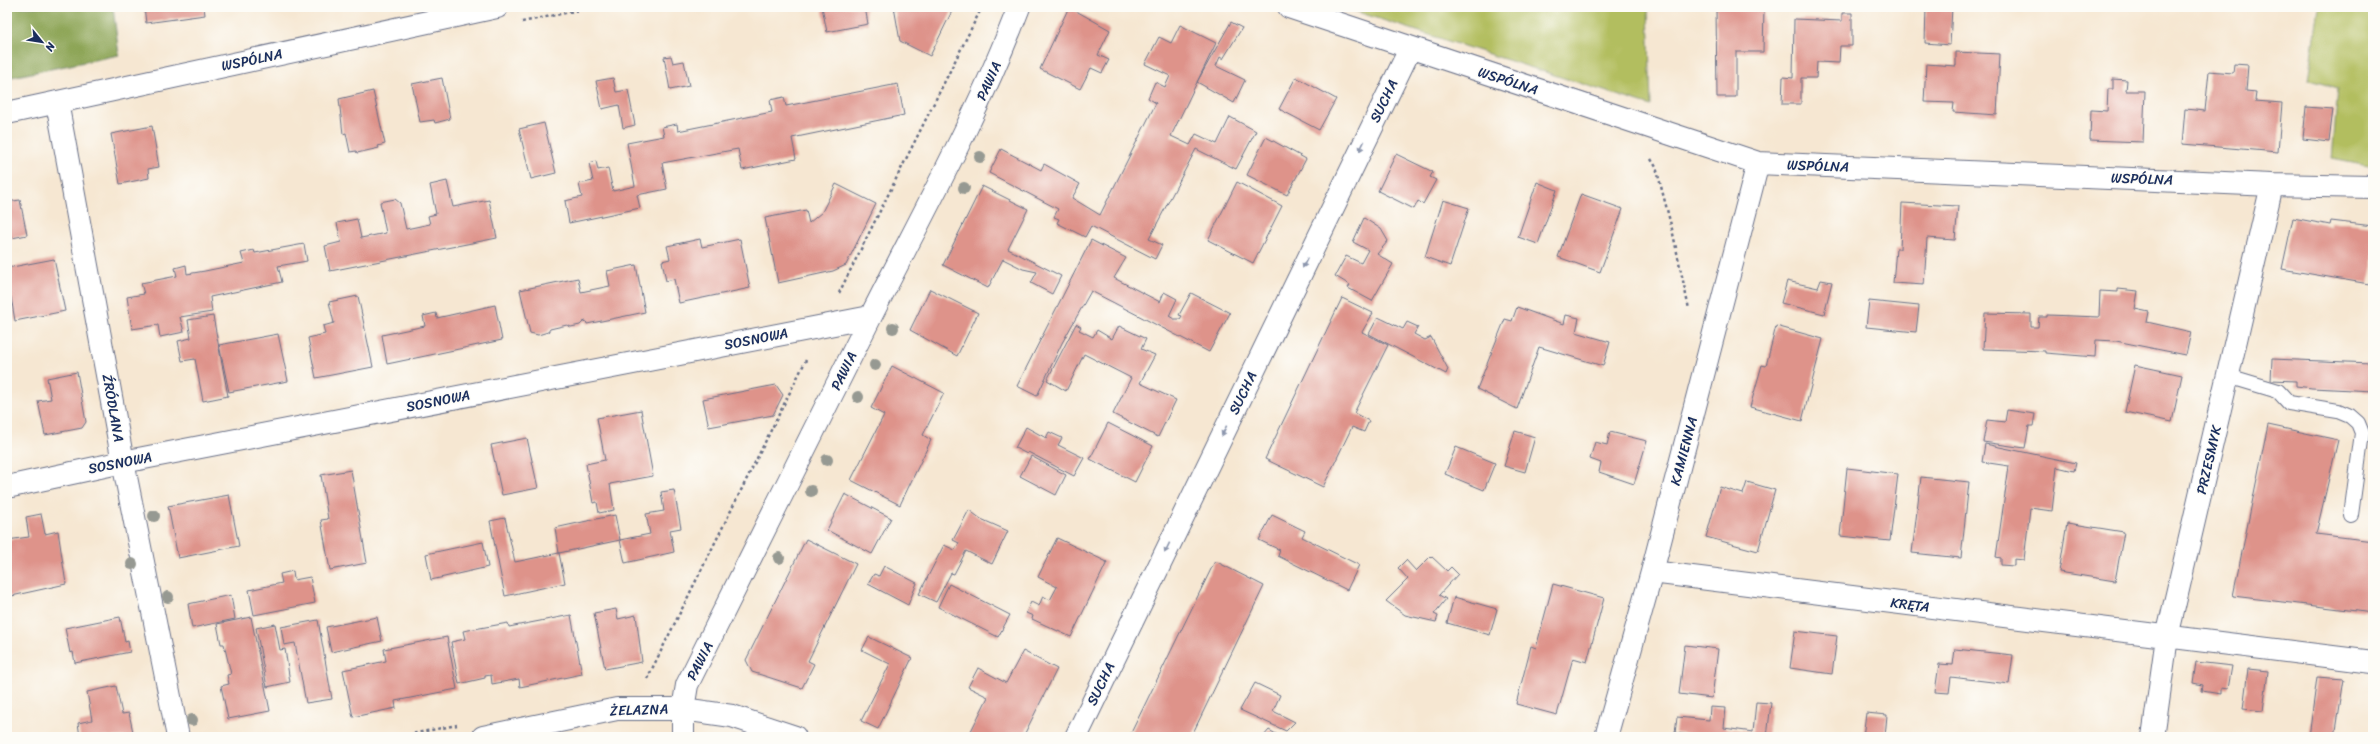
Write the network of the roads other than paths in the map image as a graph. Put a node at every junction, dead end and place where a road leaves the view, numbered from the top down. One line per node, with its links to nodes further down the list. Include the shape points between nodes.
1 (497, 7): 5 (street, WSPÓLNA)
2 (1019, 7): 10 (street, PAWIA, via 999,59 963,137)
3 (1289, 7): 4 (street, WSPÓLNA)
4 (1410, 49): 7 (street, WSPÓLNA); 23 (street, SUCHA, one-way to 23)
5 (58, 102): 6 (street, WSPÓLNA); 12 (street, ŹRÓDLANA)
6 (7, 113)
7 (1758, 163): 8 (street, WSPÓLNA); 15 (street, KAMIENNA)
8 (2272, 185): 9 (street, WSPÓLNA); 11 (street, PRZESMYK)
9 (2373, 186)
10 (870, 317): 12 (street, SOSNOWA); 18 (street, PAWIA, via 687,685)
11 (2228, 376): 14 (lane, via 2278,391 2289,403 2338,411 2358,423 2362,433); 16 (street, PRZESMYK)
12 (123, 462): 13 (street, SOSNOWA); 19 (street, ŹRÓDLANA)
13 (7, 487)
14 (2350, 515)
15 (1652, 572): 16 (street, KRĘTA); 24 (street, KAMIENNA)
16 (2167, 638): 17 (street, KRĘTA); 25 (street, PRZESMYK)
17 (2373, 662)
18 (683, 709): 20 (street, ŻELAZNA, via 617,709); 21 (street, PAWIA); 22 (street, ŻELAZNA, via 732,716)
19 (178, 737)
20 (483, 737)
21 (682, 737)
22 (795, 737)
23 (1076, 737)
24 (1606, 737)
25 (2153, 737)

